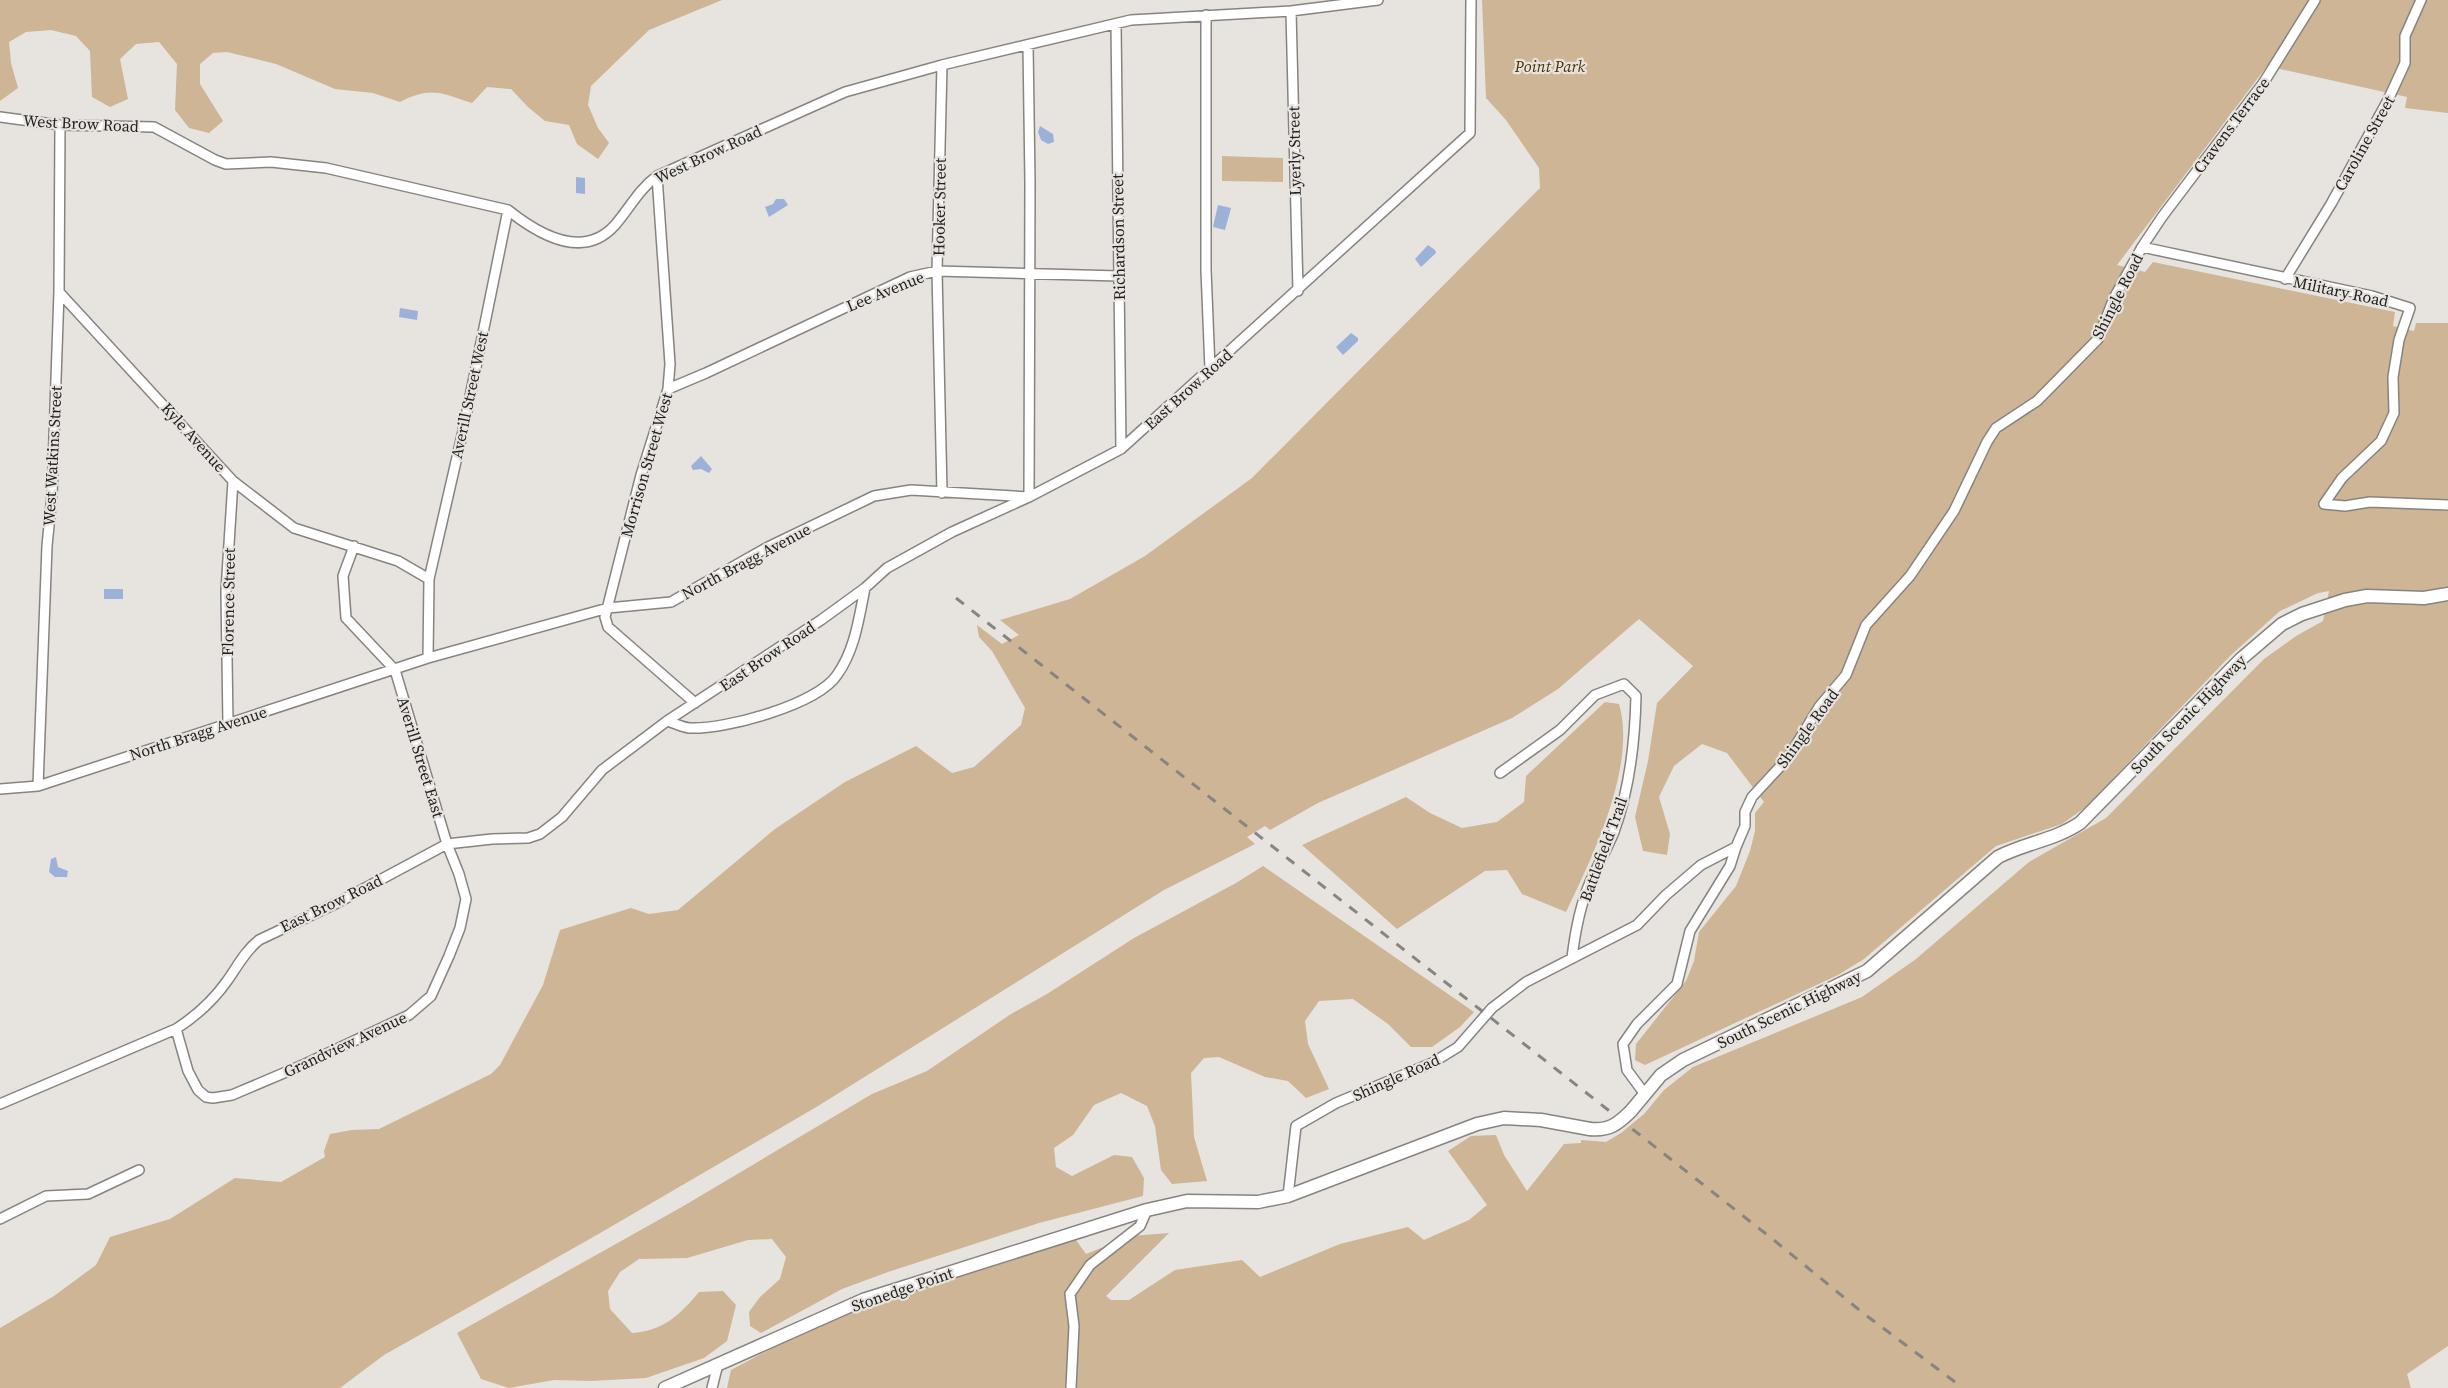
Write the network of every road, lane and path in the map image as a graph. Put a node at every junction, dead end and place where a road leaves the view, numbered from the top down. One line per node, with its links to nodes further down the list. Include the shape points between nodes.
1 (1378, 0): 5 (street, West Brow Road)
2 (1471, 0): 19 (street, East Brow Road, via 1470,133)
3 (2315, 0): 14 (street, Cravens Terrace, via 2264,82)
4 (2421, 0): 18 (street, Caroline Street, via 2404,36 2405,63 2388,100)
5 (1291, 11): 6 (street, West Brow Road); 19 (street, Lyerly Street)
6 (1206, 15): 7 (street, West Brow Road); 21 (street)
7 (1116, 24): 8 (street, West Brow Road); 17 (street, Richardson Street)
8 (1028, 45): 9 (street, West Brow Road); 16 (street)
9 (942, 65): 12 (street, West Brow Road, via 845,92); 15 (street, Hooker Street)
10 (0, 117): 11 (street, West Brow Road)
11 (60, 125): 13 (street, West Brow Road, via 154,127 226,164 271,162 326,168); 20 (street, West Watkins Street)
12 (657, 176): 13 (street, West Brow Road, via 634,197 614,226 598,238 580,243 543,234); 22 (street, Morrison Street West, via 670,364)
13 (508, 210): 29 (street, Averill Street West)
14 (2142, 247): 18 (street, Military Road); 42 (street, Shingle Road, via 2114,298 2098,339 2037,401 1996,429 1987,441 1954,511 1910,576 1866,626 1846,675 1819,707 1788,758 1752,797)
15 (937, 272): 16 (street, Lee Avenue); 22 (street, Lee Avenue, via 910,277); 25 (street, Hooker Street)
16 (1030, 272): 17 (street, Lee Avenue); 26 (street)
17 (1119, 276): 23 (street, Richardson Street)
18 (2285, 279): 27 (street, Military Road, via 2372,296 2410,308 2399,340 2393,377 2394,413 2380,441 2342,478 2324,504)
19 (1298, 291): 21 (street, East Brow Road)
20 (59, 292): 24 (street, Kyle Avenue); 39 (street, West Watkins Street)
21 (1210, 369): 23 (street, East Brow Road)
22 (668, 389): 32 (street, Morrison Street West, via 641,475)
23 (1120, 449): 26 (street, East Brow Road)
24 (233, 481): 28 (street, Kyle Avenue, via 294,528); 37 (street, Florence Street, via 226,591)
25 (942, 493): 26 (street, North Bragg Avenue); 32 (street, North Bragg Avenue, via 911,490 874,496 768,547 670,602)
26 (1029, 497): 30 (street, East Brow Road, via 952,532 887,568)
27 (2448, 505)
28 (354, 546): 29 (street, Kyle Avenue, via 398,561); 34 (street, via 343,576 346,618)
29 (429, 579): 33 (street, Averill Street West)
30 (865, 588): 35 (street, East Brow Road); 36 (street, via 847,659 828,686 811,697 763,715 719,726 688,728)
31 (2448, 594): 45 (main road, South Scenic Highway, via 2424,598 2367,596 2302,614 2282,624 2241,659 2080,823 1998,857 1868,971 1683,1060 1660,1075)
32 (608, 608): 33 (street, North Bragg Avenue); 35 (street, via 608,627)
33 (428, 658): 34 (street, North Bragg Avenue)
34 (395, 670): 37 (street, North Bragg Avenue); 41 (street, Averill Street East)
35 (695, 703): 36 (street, East Brow Road)
36 (667, 721): 41 (street, East Brow Road, via 602,770 562,817 540,834)
37 (228, 724): 39 (street, North Bragg Avenue)
38 (1500, 773): 43 (street, Battlefield Trail, via 1560,730 1595,695 1624,684 1636,696 1630,773 1614,832 1582,906)
39 (38, 786): 40 (street, North Bragg Avenue)
40 (0, 789)
41 (447, 844): 44 (street, East Brow Road, via 258,940 201,1012); 44 (street, Grandview Avenue, via 466,899 460,928 431,996 409,1015 284,1073 232,1095 213,1098 198,1090)
42 (1736, 847): 43 (street, Shingle Road, via 1701,865 1637,926); 45 (street, via 1730,866 1690,931 1677,984 1623,1044 1626,1070)
43 (1572, 957): 48 (street, Shingle Road, via 1526,982 1492,1008 1458,1047 1441,1058 1336,1103 1296,1126)
44 (176, 1029): 46 (street, East Brow Road)
45 (1644, 1093): 48 (main road, South Scenic Highway, bridge, via 1617,1125 1603,1130 1504,1118 1477,1124)
46 (0, 1104)
47 (139, 1170): 50 (street, via 88,1194 46,1197)
48 (1287, 1196): 49 (main road, South Scenic Highway, via 1258,1202 1187,1201)
49 (1147, 1210): 51 (main road, Stonedge Point, via 863,1300); 54 (street, via 1140,1226 1090,1265 1070,1294 1074,1326)
50 (0, 1219)
51 (718, 1364): 52 (main road, Stonedge Point); 53 (street)
52 (665, 1388)
53 (712, 1388)
54 (1071, 1388)

